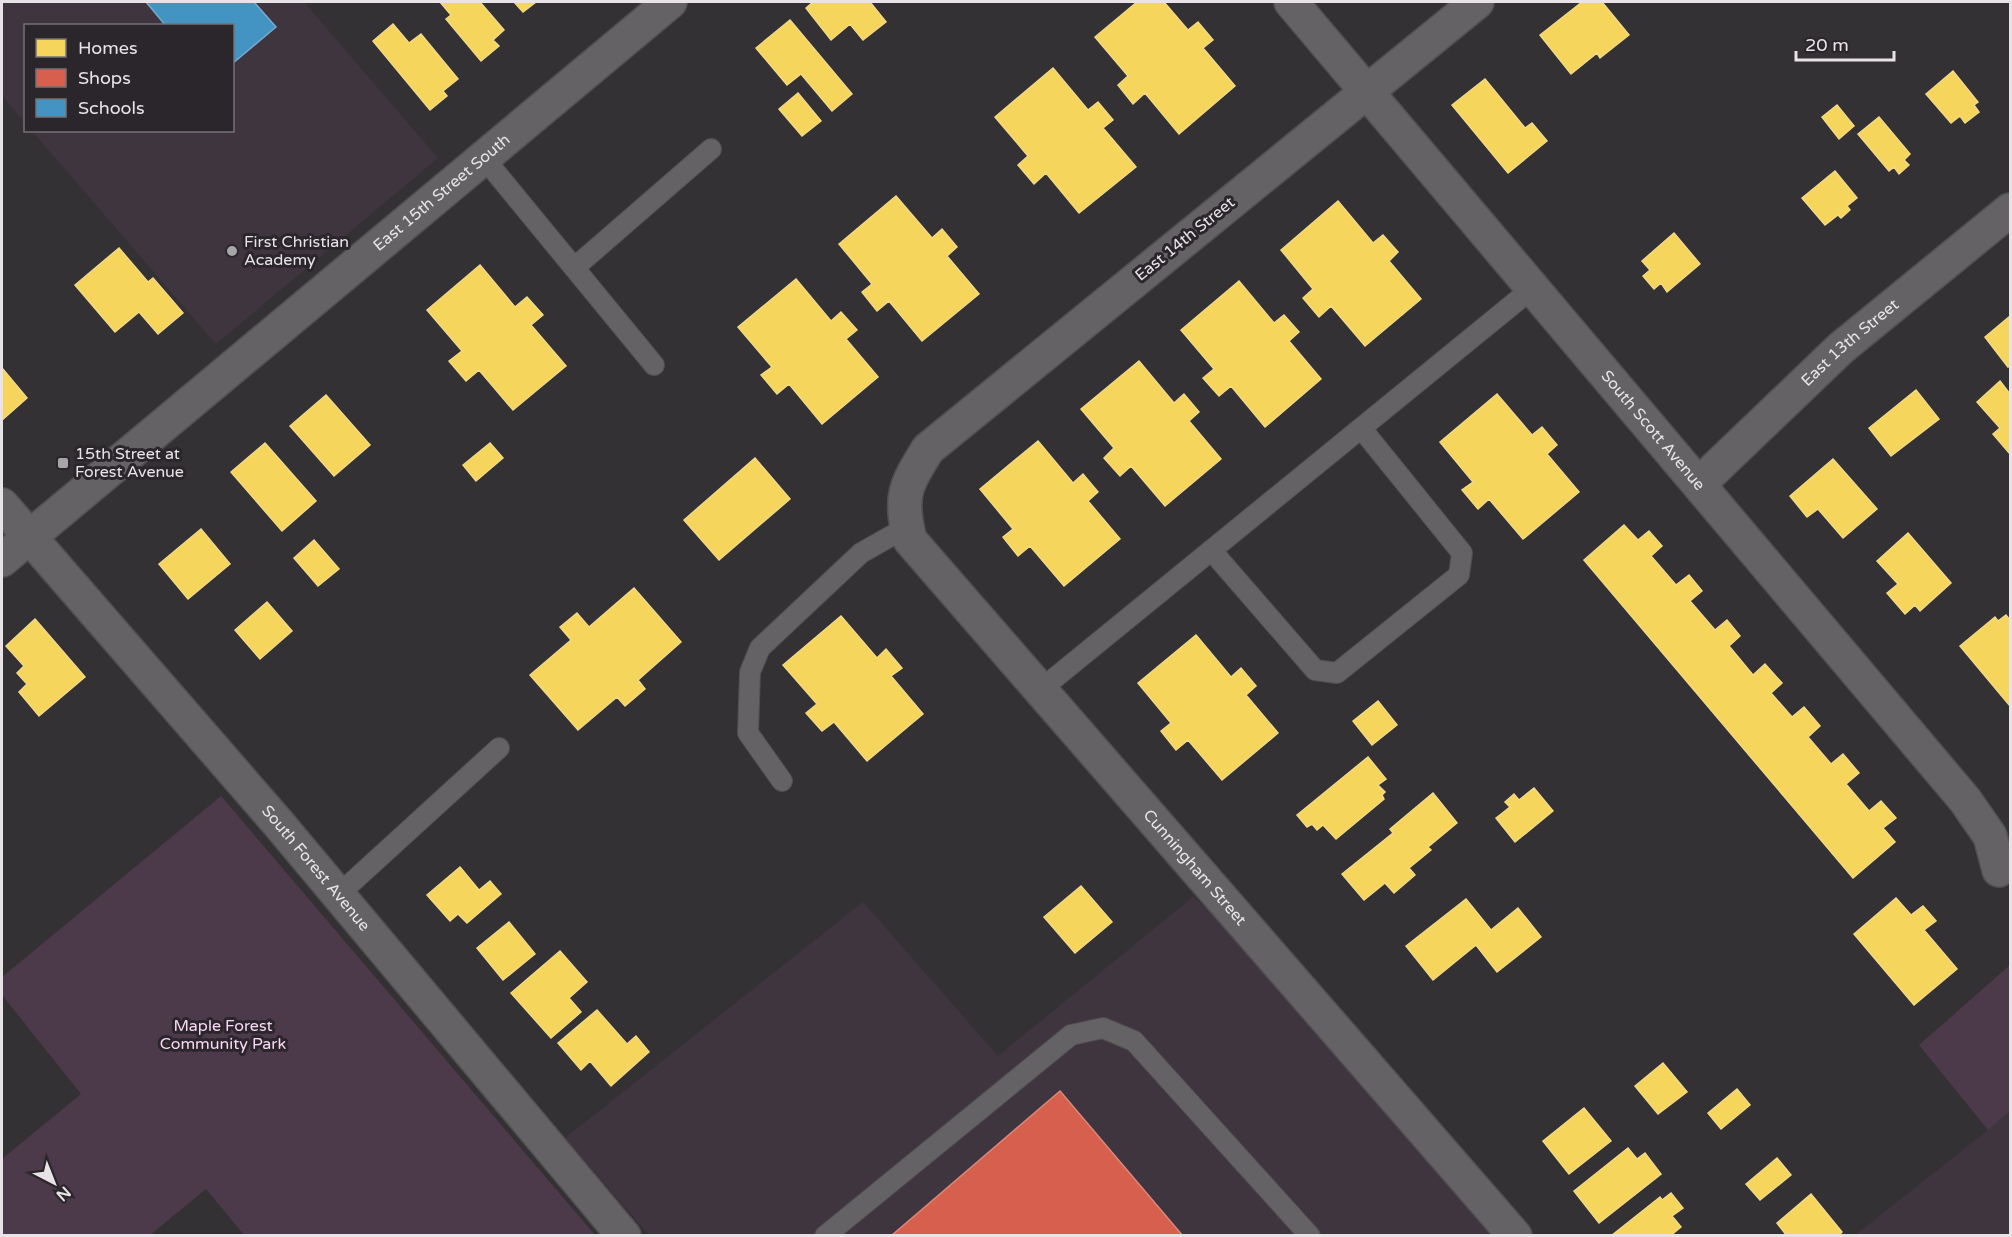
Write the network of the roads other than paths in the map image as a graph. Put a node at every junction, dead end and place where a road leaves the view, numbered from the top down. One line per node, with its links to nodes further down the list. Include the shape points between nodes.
1 (670, 2): 6 (street, East 15th Street South)
2 (1291, 2): 4 (street, South Scott Avenue)
3 (1477, 2): 4 (street, East 14th Street)
4 (1367, 91): 9 (street, South Scott Avenue); 13 (street, East 14th Street, via 928,448)
5 (711, 149): 8 (lane)
6 (483, 157): 8 (lane); 16 (street, East 15th Street South)
7 (2010, 210): 12 (street, East 13th Street, via 1841,348)
8 (574, 267): 10 (lane)
9 (1534, 287): 11 (lane); 12 (street, South Scott Avenue)
10 (654, 365)
11 (1361, 428): 17 (lane); 17 (lane, via 1461,553 1459,575 1337,673 1315,670)
12 (1699, 484): 22 (street, South Scott Avenue, via 1965,800 1990,836)
13 (906, 487): 15 (street, Cunningham Street, via 903,513)
14 (2, 505): 16 (street, South Forest Avenue)
15 (907, 527): 19 (street, Cunningham Street, via 910,540); 21 (lane, via 861,553 760,648 750,672 748,733)
16 (29, 537): 18 (street, East 15th Street South); 23 (street, South Forest Avenue)
17 (1211, 550): 19 (lane)
18 (2, 560)
19 (1040, 690): 27 (street, Cunningham Street)
20 (499, 748): 23 (lane)
21 (782, 781)
22 (1999, 870)
23 (338, 895): 24 (street, South Forest Avenue)
24 (624, 1236)
25 (825, 1236): 26 (lane, via 1071,1035 1103,1028 1134,1041)
26 (1310, 1236)
27 (1515, 1236)

